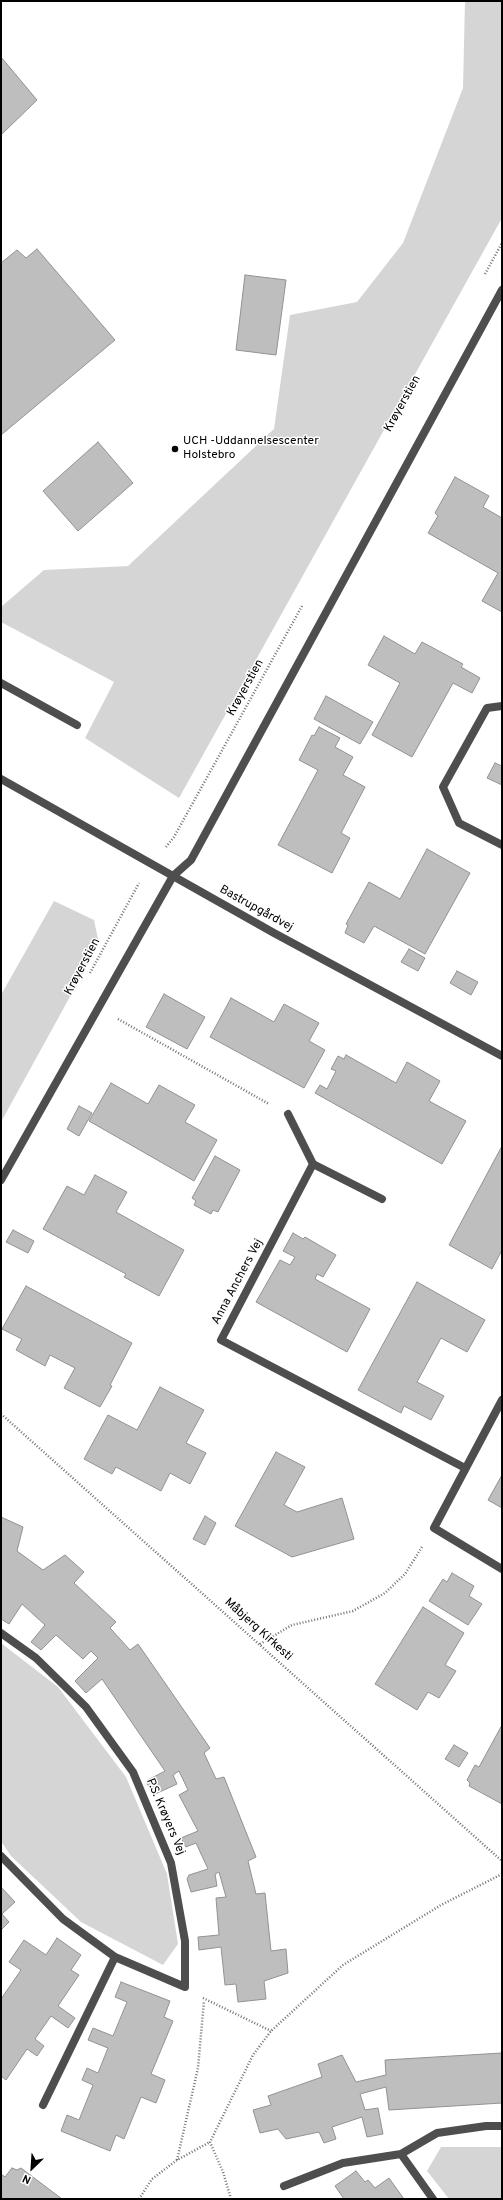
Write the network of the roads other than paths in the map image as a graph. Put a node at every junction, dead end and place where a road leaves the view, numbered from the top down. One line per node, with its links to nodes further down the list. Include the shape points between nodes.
1 (502, 290): 7 (street, via 191,860)
2 (1, 683): 4 (street)
3 (502, 706): 6 (street, via 487,708 443,787 458,823)
4 (77, 725)
5 (1, 779): 7 (street, Bastrupgårdvej)
6 (502, 845)
7 (173, 876): 8 (street, Bastrupgårdvej); 11 (street)
8 (502, 1056)
9 (288, 1114): 10 (street)
10 (313, 1164): 12 (street); 14 (street, Anna Anchers Vej, via 221,1340)
11 (1, 1180)
12 (382, 1199)
13 (502, 1400): 14 (street)
14 (465, 1468): 15 (street, via 434,1528)
15 (502, 1569)
16 (1, 1633): 18 (street, P.S. Krøyers Vej, via 36,1658 86,1707 133,1772 171,1863 185,1941 185,1987)
17 (1, 1856): 18 (street, via 63,1919)
18 (115, 1957): 19 (street)
19 (43, 2105)
20 (502, 2126): 21 (street, via 437,2133)
21 (401, 2154): 22 (street, via 342,2163); 23 (street)
22 (284, 2186)
23 (433, 2199)

